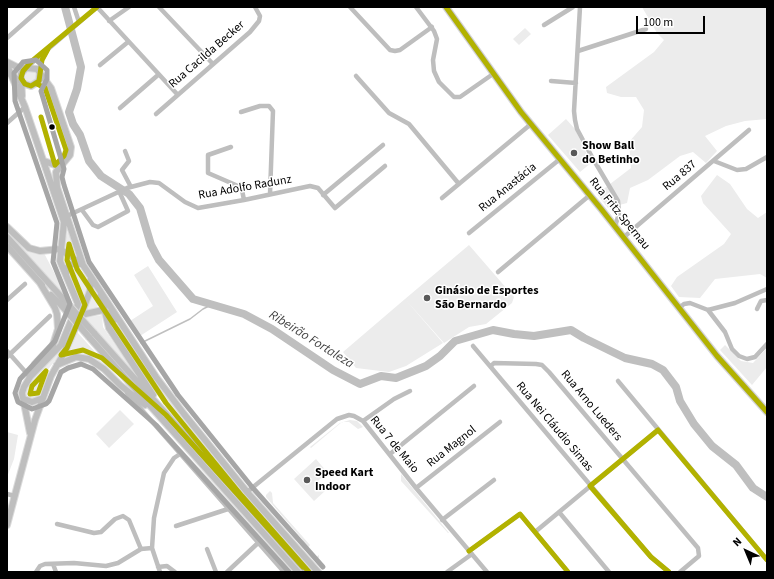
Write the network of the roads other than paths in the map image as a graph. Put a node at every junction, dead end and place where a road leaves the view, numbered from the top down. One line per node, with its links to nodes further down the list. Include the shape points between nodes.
1 (42, 7): 17 (street)
2 (74, 7): 13 (street)
3 (97, 7): 12 (street); 13 (street)
4 (130, 7): 12 (street)
5 (159, 7): 22 (street)
6 (255, 7): 22 (street, Rua Cacilda Becker, via 260,16 259,21)
7 (350, 7): 15 (street, via 390,50 400,50)
8 (416, 7): 15 (street)
9 (446, 7): 27 (main road, Rua Fritz Spernau)
10 (573, 7): 14 (street)
11 (580, 7): 20 (street)
12 (110, 21): 18 (street)
13 (77, 24): 19 (street)
14 (544, 25)
15 (432, 27): 27 (street, via 437,39 433,60 434,71 439,82 454,97 460,97)
16 (646, 30): 20 (street)
17 (7, 38)
18 (128, 42): 23 (street); 28 (street)
19 (48, 48): 24 (street); 25 (street)
20 (578, 51): 32 (street)
21 (7, 64): 24 (main road); 26 (main road)
22 (213, 64): 33 (street, Rua Cacilda Becker)
23 (100, 65)
24 (26, 68): 25 (main road, via 34,67); 31 (main road, via 21,74)
25 (40, 72): 31 (main road, via 39,81 35,85 28,86); 49 (main road, via 51,88 71,147 70,155)
26 (10, 74): 31 (main road); 34 (main road)
27 (493, 74): 40 (main road, Rua Fritz Spernau)
28 (158, 75): 33 (street); 36 (street)
29 (356, 76): 51 (street, via 389,113 410,124)
30 (551, 81): 32 (street)
31 (22, 82): 34 (main road)
32 (576, 83): 62 (street, via 574,111 577,129 618,201)
33 (177, 94): 38 (street, Rua Cacilda Becker)
34 (22, 99): 35 (main road)
35 (25, 107): 39 (street); 47 (main road)
36 (120, 108)
37 (241, 112): 54 (street, via 260,106 269,106 274,111)
38 (156, 114)
39 (7, 123)
40 (532, 124): 46 (main road, Rua Fritz Spernau); 51 (street)
41 (749, 130): 48 (street, Rua 837)
42 (383, 145): 55 (street)
43 (231, 147): 58 (street, via 208,155 208,173 238,186 242,190)
44 (125, 151): 52 (street, via 129,161 122,170)
45 (767, 157): 48 (street, via 746,169 737,170)
46 (560, 158): 56 (main road, Rua Fritz Spernau); 63 (street, Rua Anastácia)
47 (44, 161): 49 (main road, via 55,165); 67 (main road, via 64,222)
48 (714, 161): 65 (street, Rua 837)
49 (62, 164): 60 (main road, via 56,172 56,177)
50 (385, 166): 55 (street, Rua Adolfo Radunz, via 335,208)
51 (459, 184): 57 (street)
52 (129, 187): 53 (street, Rua Adolfo Radunz); 58 (street, Rua Adolfo Radunz, via 150,182 159,183 198,208)
53 (120, 191): 59 (street, Rua Adolfo Radunz); 59 (street, via 128,211 98,227 93,225)
54 (270, 194): 55 (street, Rua Adolfo Radunz, via 310,186 318,188); 58 (street, Rua Adolfo Radunz)
55 (324, 194)
56 (590, 195): 62 (main road, Rua Fritz Spernau); 69 (street)
57 (442, 198)
58 (244, 200)
59 (82, 210): 60 (street, Rua Adolfo Radunz)
60 (67, 216): 68 (main road)
61 (7, 227): 67 (main road, via 24,245 34,250)
62 (615, 227): 65 (main road, Rua Fritz Spernau)
63 (470, 233)
64 (7, 237): 78 (main road)
65 (624, 237): 79 (main road, Rua Fritz Spernau)
66 (7, 246): 72 (main road)
67 (60, 249): 68 (main road); 71 (main road, via 60,261)
68 (83, 265): 70 (main road); 71 (main road, via 69,266 65,272)
69 (498, 272)
70 (91, 277): 75 (main road); 83 (main road, via 90,291)
71 (67, 279): 92 (main road, via 78,299 77,309 58,350)
72 (40, 283): 78 (main road); 92 (main road, via 55,308 58,329 53,345 35,364)
73 (25, 284): 76 (street)
74 (767, 289): 82 (street, via 735,303)
75 (100, 291): 81 (main road); 85 (main road)
76 (7, 300)
77 (767, 300): 80 (street, via 761,301)
78 (64, 304): 86 (main road, bridge)
79 (679, 308): 82 (street, via 690,303); 100 (main road, Rua Fritz Spernau)
80 (757, 309)
81 (103, 310): 83 (main road); 85 (main road); 99 (main road, via 109,328 148,384)
82 (708, 310): 87 (street, via 739,356 747,359 755,357)
83 (81, 315): 91 (main road)
84 (50, 316): 89 (street)
85 (120, 322): 112 (main road, via 168,393)
86 (91, 335): 99 (main road); 101 (main road)
87 (767, 344)
88 (473, 346): 90 (street, Rua Nei Cláudio Simas)
89 (8, 354): 92 (street)
90 (491, 366): 108 (street, Rua Arno Lueders, via 494,363 536,364 546,368); 110 (street, Rua Nei Cláudio Simas)
91 (55, 367): 94 (main road, via 71,358 82,357 96,363); 97 (main road)
92 (30, 377): 98 (main road, via 22,393)
93 (618, 381): 104 (street)
94 (120, 385): 101 (main road); 106 (street)
95 (474, 386): 107 (street)
96 (410, 391): 102 (street)
97 (43, 398): 98 (main road, via 35,402); 105 (main road)
98 (24, 399): 105 (main road)
99 (155, 400): 138 (main road)
100 (767, 412)
101 (161, 420): 137 (main road)
102 (363, 421): 107 (street, Rua 7 de Maio); 112 (street, Rua 7 de Maio, via 349,415 337,419)
103 (500, 422): 111 (street, Rua Magnol)
104 (658, 430): 108 (street); 127 (street)
105 (30, 433): 114 (main road)
106 (180, 454): 115 (street); 123 (street, via 162,479 152,528)
107 (390, 454): 111 (street, Rua 7 de Maio)
108 (622, 458): 110 (street); 145 (street, Rua Arno Lueders, via 698,548 699,556)
109 (494, 480): 117 (street)
110 (590, 486): 116 (street); 144 (street, Rua Nei Cláudio Simas, via 651,558)
111 (416, 488): 117 (street, Rua 7 de Maio)
112 (247, 492): 139 (main road)
113 (7, 494): 114 (street)
114 (15, 496): 119 (main road)
115 (228, 509): 120 (street); 122 (street)
116 (559, 512): 121 (street); 143 (street)
117 (442, 520): 126 (street, Rua 7 de Maio)
118 (57, 524): 124 (street, via 94,533 101,532 115,519 123,516 129,520)
119 (7, 525)
120 (176, 526)
121 (536, 532): 126 (street, via 520,514); 142 (street)
122 (258, 543): 135 (street); 136 (street)
123 (152, 548): 124 (street); 129 (street)
124 (141, 549): 128 (street, via 118,563 106,566)
125 (207, 549): 134 (street)
126 (470, 553): 140 (street); 141 (street, Rua 7 de Maio)
127 (767, 560)
128 (53, 564): 130 (street, via 40,566); 131 (street)
129 (158, 567): 132 (street); 133 (street, via 167,566)
130 (36, 572)
131 (56, 572)
132 (160, 572)
133 (175, 572)
134 (216, 572)
135 (227, 572)
136 (284, 572)
137 (298, 572)
138 (307, 572)
139 (318, 572)
140 (447, 572)
141 (487, 572)
142 (568, 572)
143 (610, 572)
144 (669, 572)
145 (680, 572)

